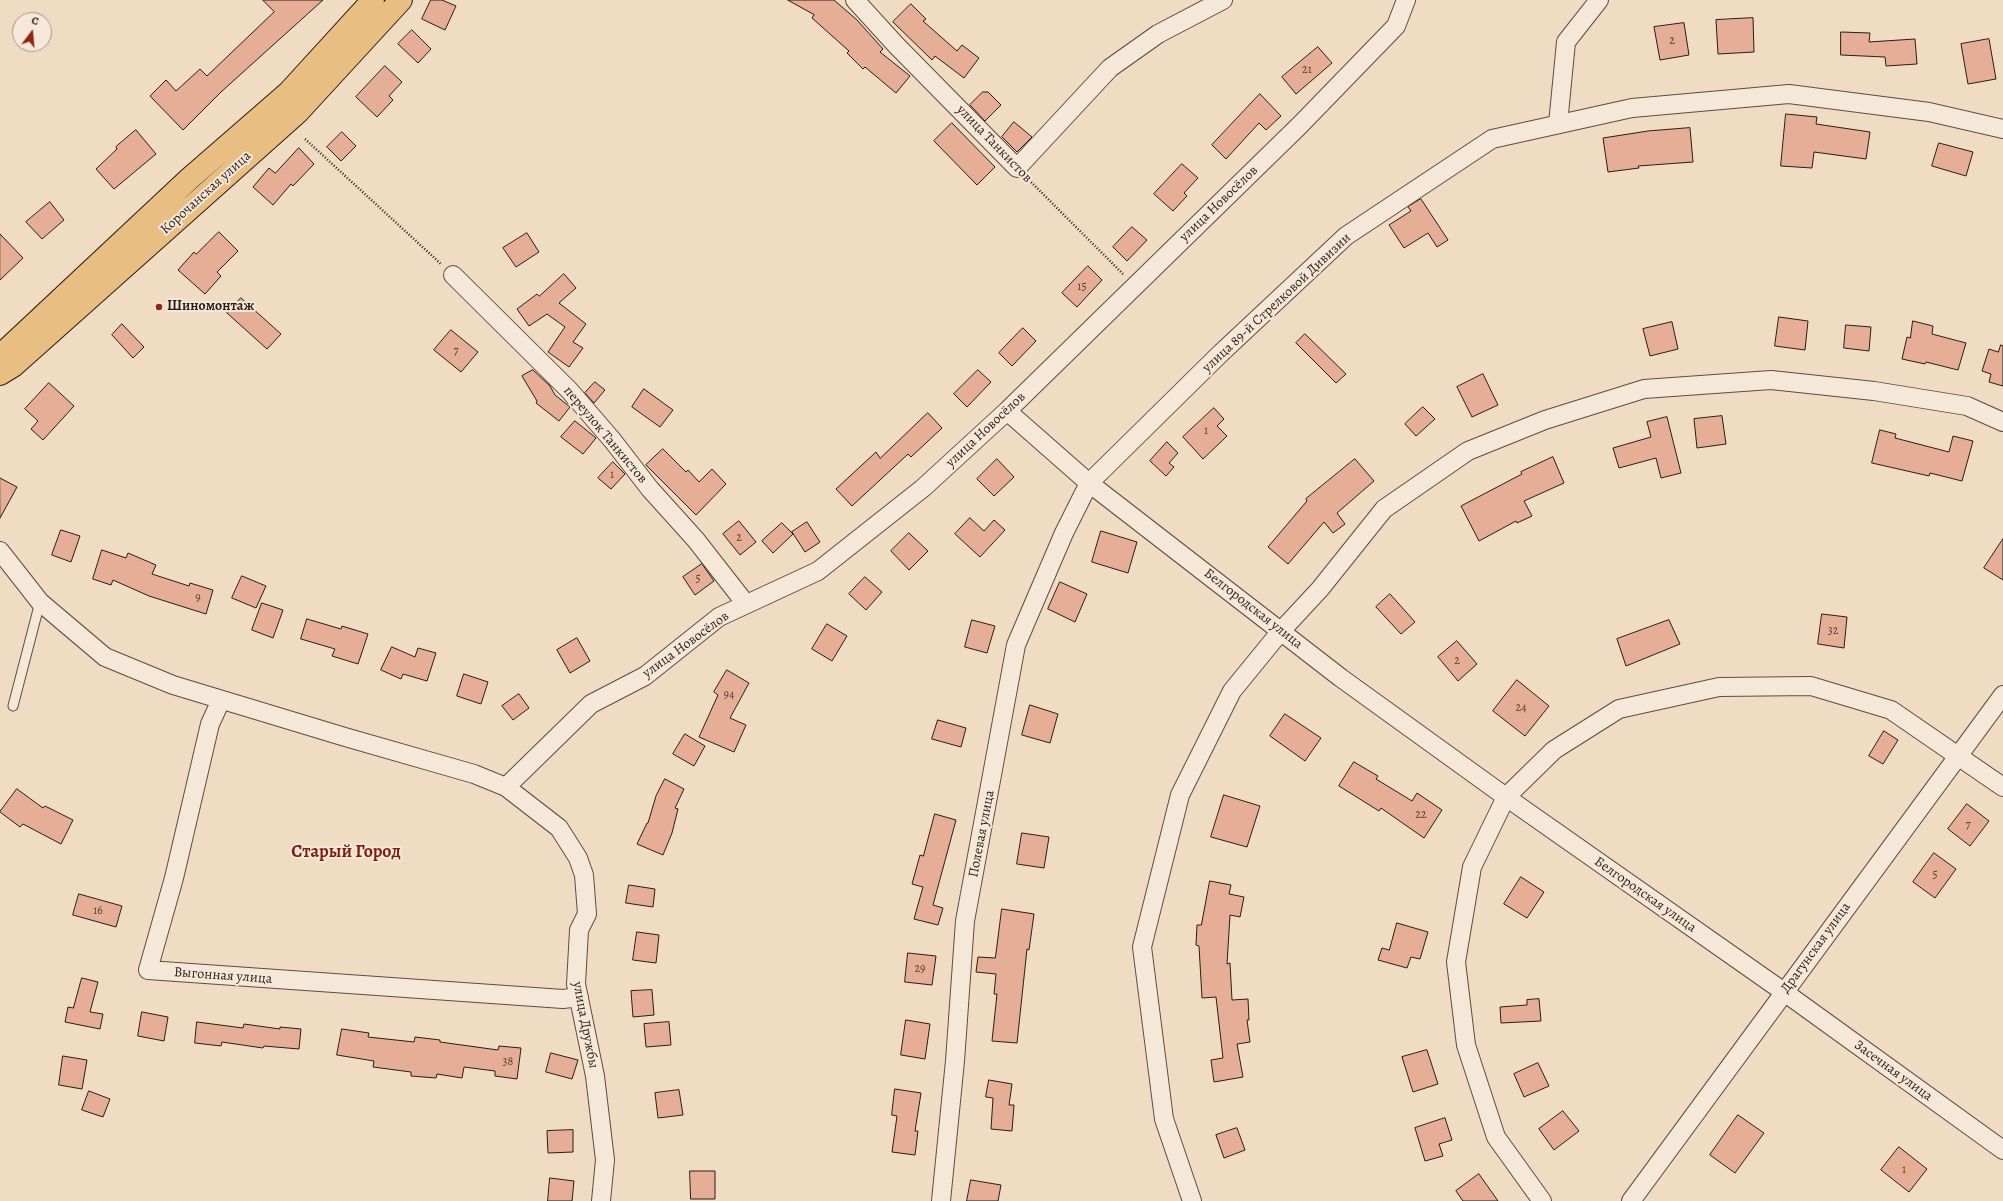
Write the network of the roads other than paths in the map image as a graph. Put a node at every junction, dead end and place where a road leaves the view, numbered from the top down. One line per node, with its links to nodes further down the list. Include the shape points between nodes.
1 (372, 0): 10 (main road, Корочанская улица, via 289,92 189,179)
2 (401, 0): 11 (main road, Корочанская улица, via 298,112 13,366)
3 (855, 0): 4 (street, улица Танкистов, via 1017,168 1110,68 1158,34)
4 (1223, 0)
5 (1406, 0): 12 (street, улица Новосёлов, via 1396,26 1300,126)
6 (1599, 0): 7 (street, via 1566,42)
7 (1558, 124): 8 (street, улица 89-й Стрелковой Дивизии, via 1632,108 1789,94 1929,112); 14 (street, улица 89-й Стрелковой Дивизии, via 1492,139 1346,236)
8 (2003, 129)
9 (453, 275): 17 (street, переулок Танкистов, via 569,390 613,440 650,489 696,540)
10 (0, 356)
11 (0, 374)
12 (1007, 411): 14 (street, Белгородская улица); 17 (street, улица Новосёлов, via 923,488 818,571)
13 (2003, 422): 18 (street, via 1967,406 1874,391 1771,380 1644,389 1545,420 1468,451 1384,509 1320,589)
14 (1089, 483): 18 (street, Белгородская улица); 30 (street, Полевая улица, via 1064,533 1016,645 965,921)
15 (0, 551): 16 (street)
16 (40, 602): 20 (street, via 105,657 173,685); 21 (lane)
17 (746, 604): 23 (street, улица Новосёлов, via 719,617 645,676 591,704)
18 (1281, 631): 25 (street, Белгородская улица, via 1341,678); 31 (street, via 1232,691 1180,795 1142,947 1164,1119)
19 (2003, 695): 22 (street, Драгунская улица)
20 (221, 700): 23 (street, via 474,774); 27 (street, Выгонная улица, via 210,724 174,878 148,970 563,999)
21 (13, 706)
22 (1958, 756): 24 (street); 25 (street, via 1892,710 1811,686 1719,687 1619,708 1554,750); 26 (street, Драгунская улица)
23 (506, 787): 27 (street, улица Дружбы, via 559,828 578,858 584,875 587,914 579,930 576,971)
24 (2003, 787)
25 (1506, 797): 26 (street, Белгородская улица); 32 (street, via 1472,867 1456,962 1466,1046 1496,1137)
26 (1784, 992): 28 (street, Засечная улица); 33 (street, Драгунская улица)
27 (579, 997): 29 (street, улица Дружбы, via 595,1076 605,1160)
28 (2003, 1150)
29 (601, 1201)
30 (941, 1201)
31 (1192, 1201)
32 (1542, 1201)
33 (1631, 1201)

